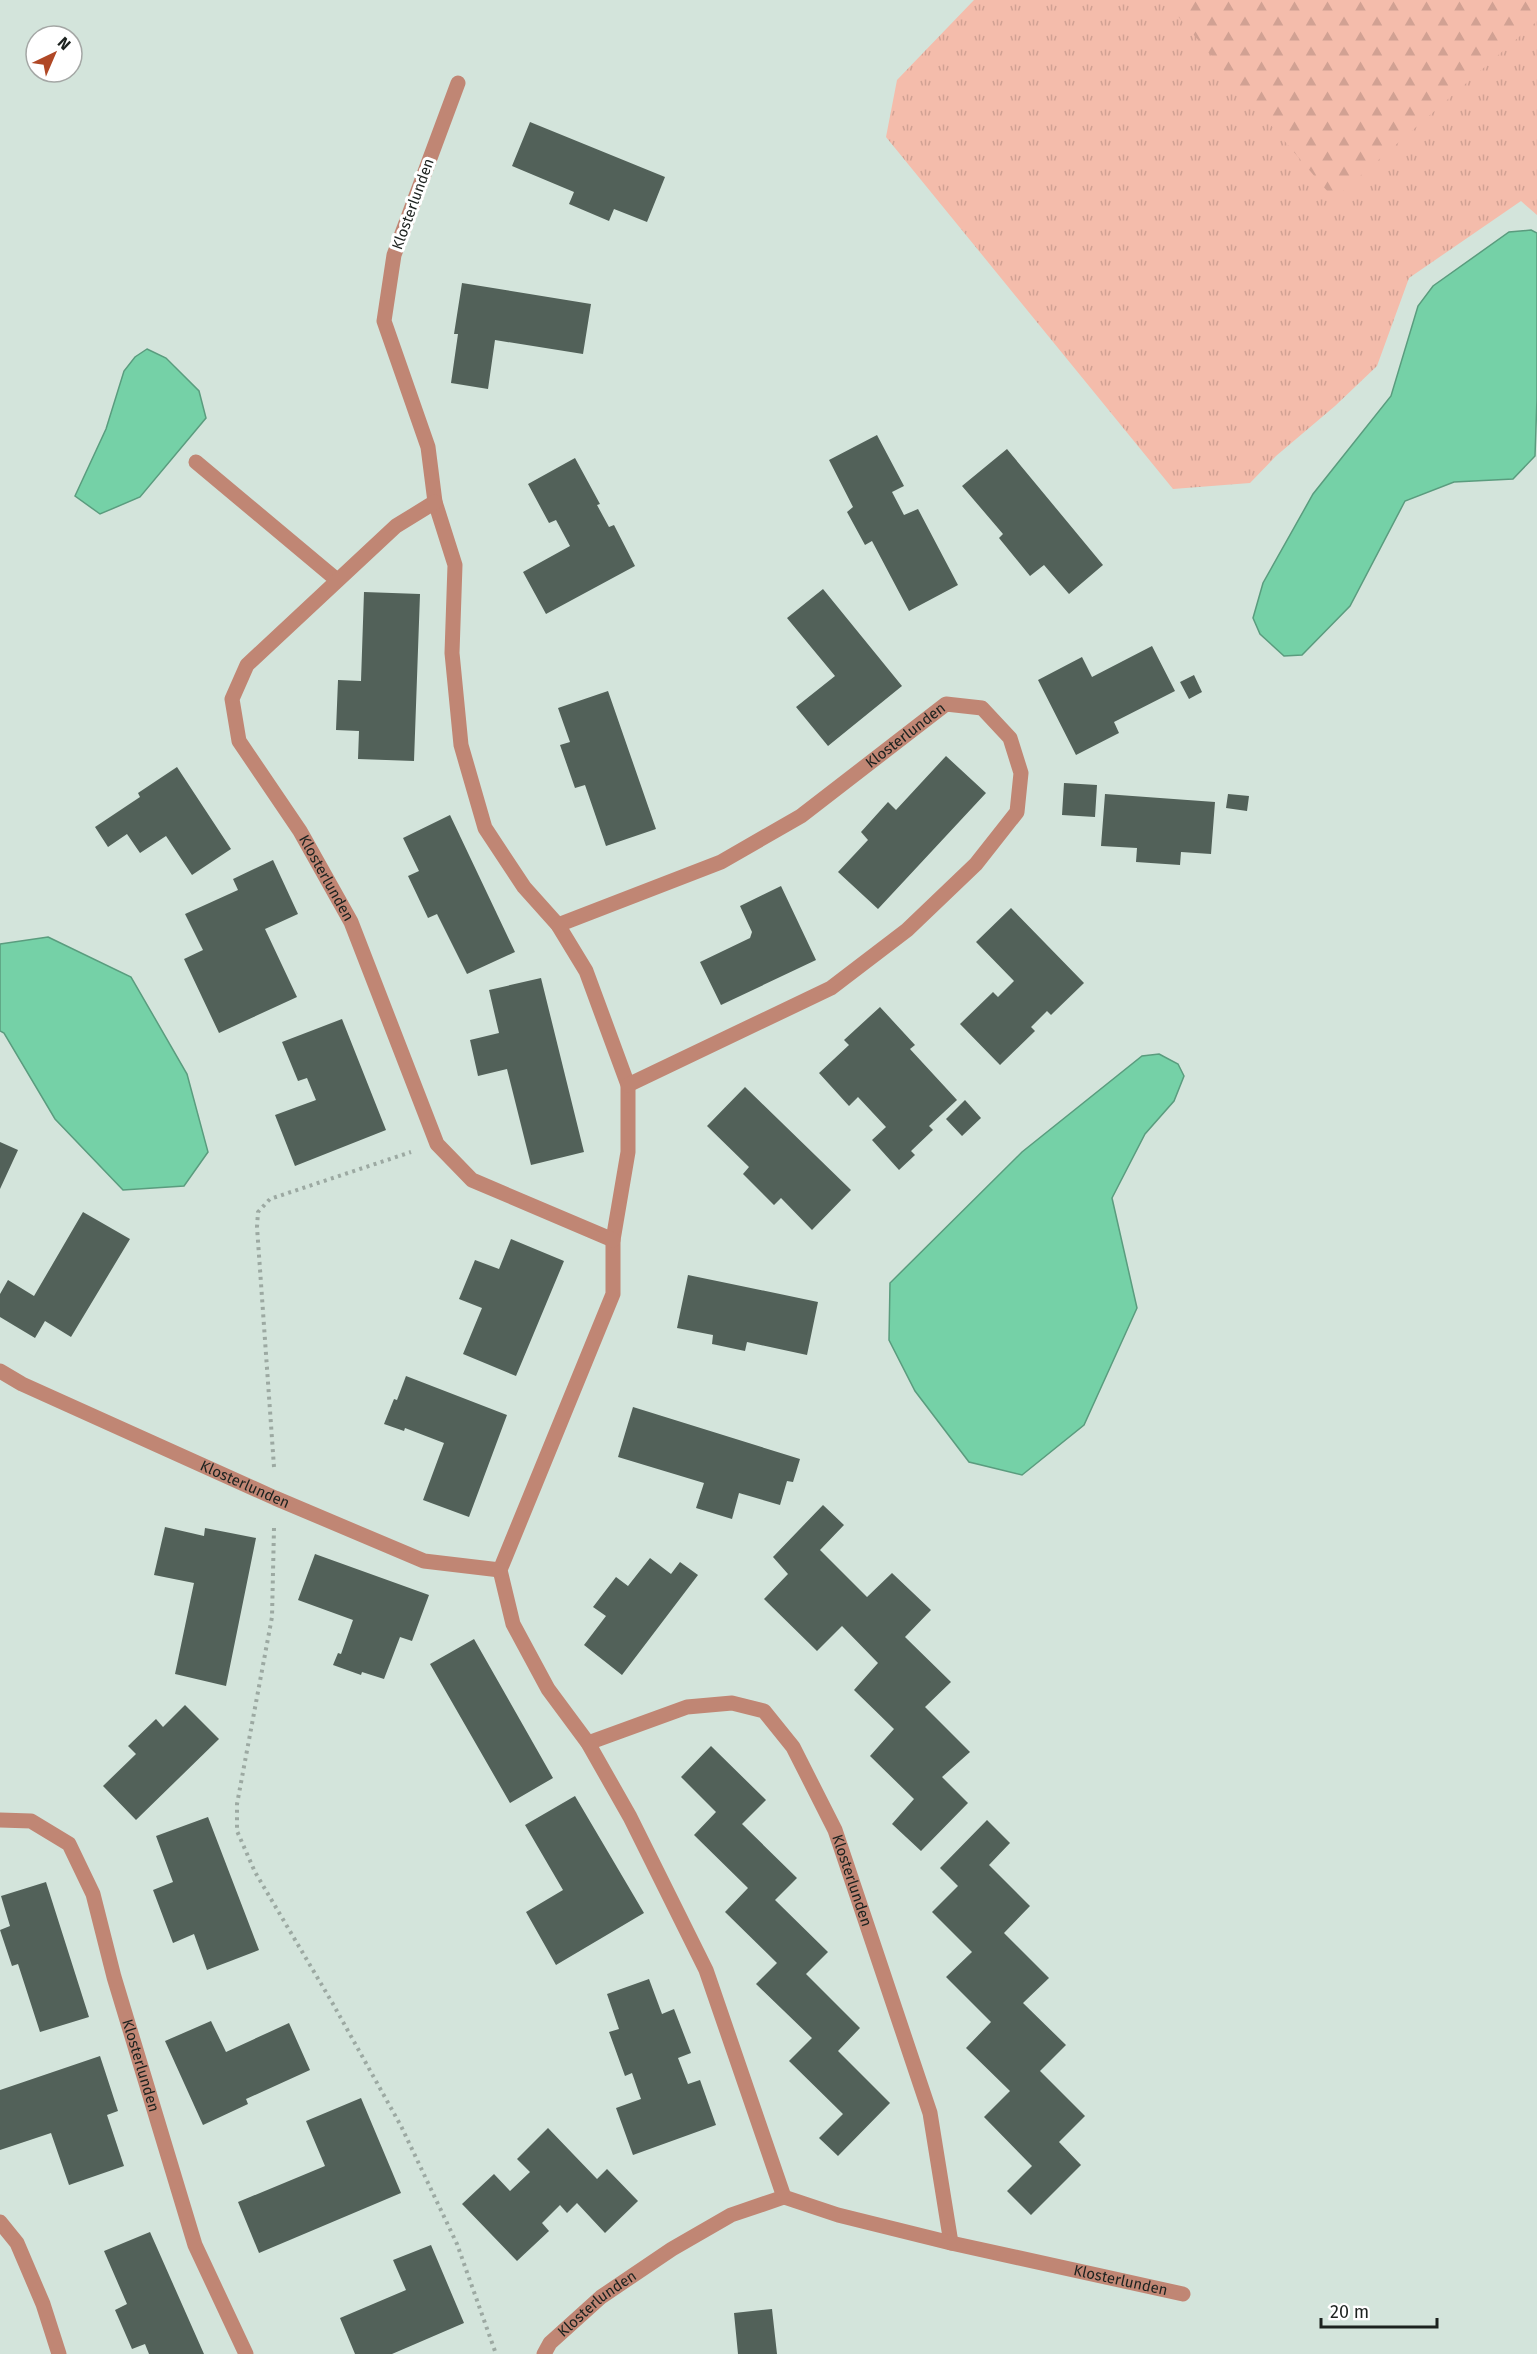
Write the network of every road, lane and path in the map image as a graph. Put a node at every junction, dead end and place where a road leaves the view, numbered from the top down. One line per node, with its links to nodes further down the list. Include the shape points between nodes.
1 (458, 83): 3 (street, Klosterlunden, via 394,255 384,321 428,447)
2 (196, 462): 4 (street)
3 (435, 502): 4 (street, Klosterlunden, via 396,525); 5 (street, Klosterlunden, via 455,566 453,653 461,745 485,828 524,887)
4 (338, 580): 7 (street, Klosterlunden, via 247,665 232,699 239,741 300,831 351,922)
5 (558, 925): 6 (street, Klosterlunden, via 586,971); 6 (street, Klosterlunden, via 731,856 801,816 946,705 982,708 1010,738 1021,773 1017,812 976,864 907,930 831,988)
6 (628, 1084): 8 (street, Klosterlunden, via 628,1152)
7 (437, 1144): 8 (street, Klosterlunden, via 472,1180); 10 (path, via 270,1199 258,1212)
8 (612, 1240): 11 (street, Klosterlunden, via 613,1294)
9 (0, 1371): 10 (street, Klosterlunden)
10 (275, 1498): 11 (street, Klosterlunden, via 424,1561); 20 (path, via 272,1617 237,1804 237,1831 255,1872 401,2126 457,2244)
11 (500, 1570): 12 (street, via 513,1624 548,1689)
12 (588, 1743): 14 (street, via 630,1817 706,1970); 16 (street, Klosterlunden, via 687,1707 732,1703 764,1711 793,1747 835,1830 930,2113)
13 (0, 1820): 19 (street, Klosterlunden, via 31,1821 69,1844 93,1894 195,2245)
14 (784, 2197): 16 (street, Klosterlunden, via 838,2215); 21 (street, Klosterlunden, via 731,2215 672,2249 601,2297 550,2343)
15 (0, 2222): 18 (street, via 17,2243 44,2304)
16 (951, 2243): 17 (street, Klosterlunden)
17 (1183, 2294)
18 (59, 2354)
19 (246, 2354)
20 (496, 2354)
21 (544, 2354)

